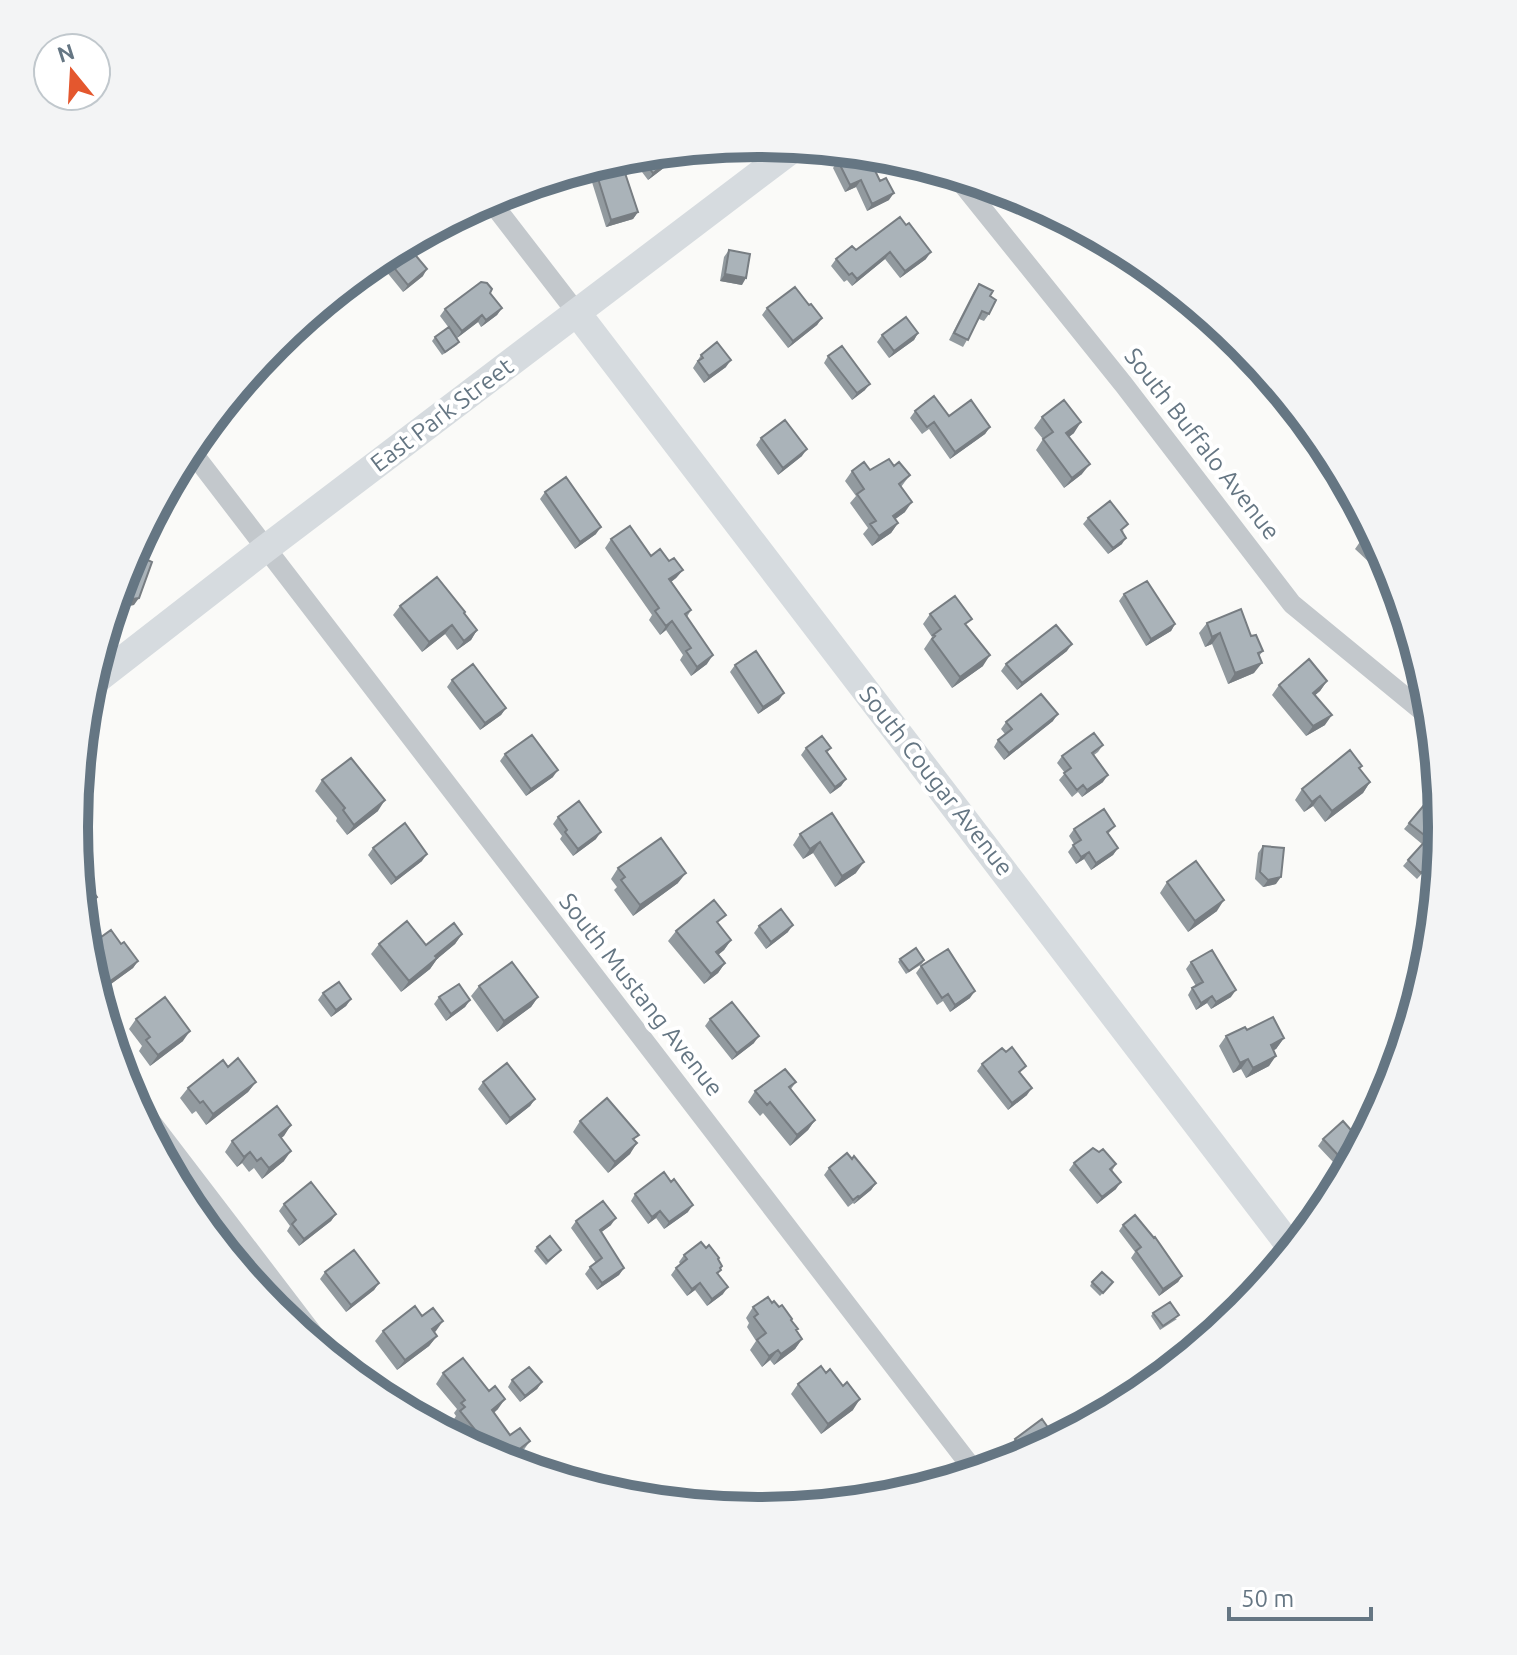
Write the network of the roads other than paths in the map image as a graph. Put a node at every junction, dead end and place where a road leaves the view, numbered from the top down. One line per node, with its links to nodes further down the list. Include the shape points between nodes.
1 (781, 158): 4 (street, East Park Street)
2 (968, 191): 8 (street, South Buffalo Avenue, via 1292,604)
3 (498, 210): 4 (street)
4 (577, 313): 6 (street, East Park Street); 10 (street, South Cougar Avenue)
5 (198, 460): 6 (street, South Mustang Avenue)
6 (265, 549): 7 (street, East Park Street); 12 (street, South Mustang Avenue)
7 (107, 672)
8 (1418, 707)
9 (167, 1143): 11 (street)
10 (1286, 1241)
11 (301, 1318)
12 (969, 1464)

